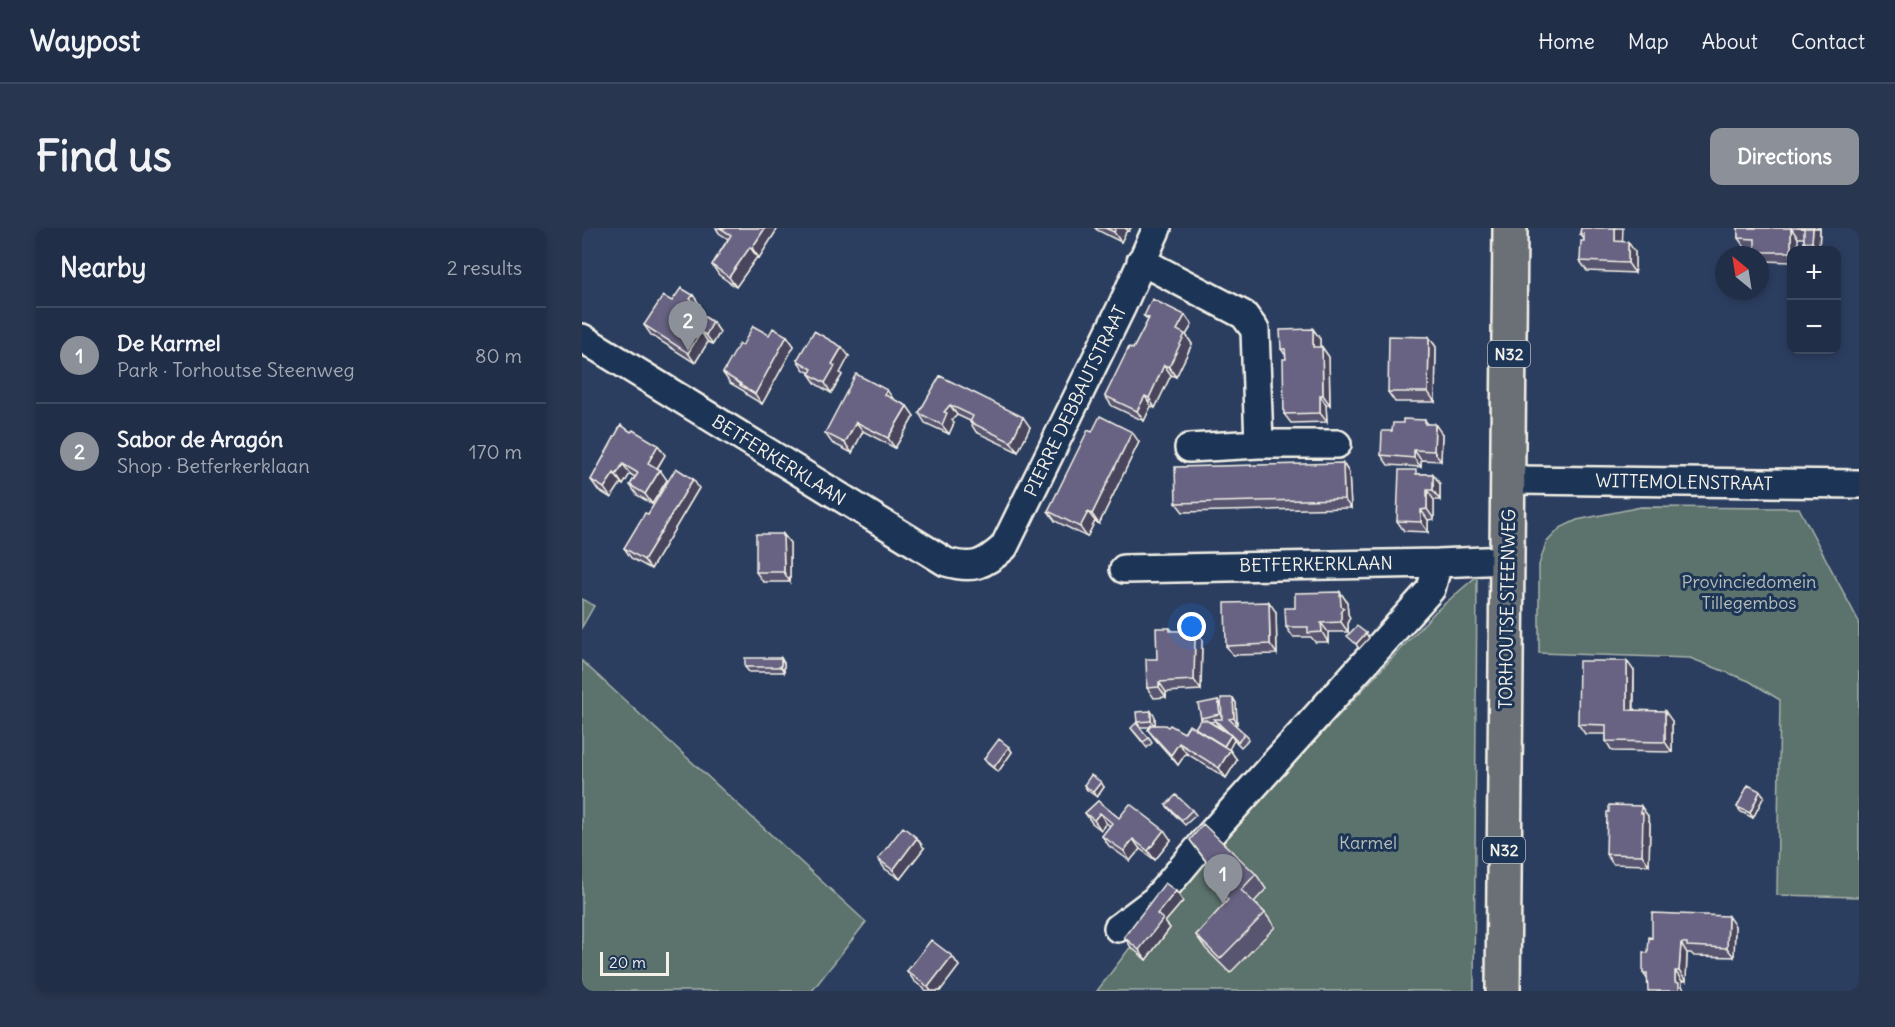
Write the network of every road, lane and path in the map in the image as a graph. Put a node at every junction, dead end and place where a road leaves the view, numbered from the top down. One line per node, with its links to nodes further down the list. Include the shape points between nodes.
1 (1157, 228): 3 (street, PIERRE DEBBAUTSTRAAT)
2 (1510, 228): 8 (main road, TORHOUTSE STEENWEG / N32)
3 (1141, 261): 5 (street, via 1244,315 1255,330); 12 (street, PIERRE DEBBAUTSTRAAT, via 1004,547)
4 (582, 338): 12 (street, BETFERKERKLAAN, via 946,562 957,566)
5 (1259, 444): 6 (street); 7 (street)
6 (1337, 444)
7 (1189, 447)
8 (1508, 480): 9 (street, WITTEMOLENSTRAAT); 10 (main road, TORHOUTSE STEENWEG / N32)
9 (1859, 484)
10 (1507, 560): 11 (street, BETFERKERKLAAN); 15 (main road, TORHOUTSE STEENWEG / N32)
11 (1438, 563): 13 (street, BETFERKERKLAAN); 14 (street, via 1431,589 1155,900)
12 (981, 565)
13 (1124, 569)
14 (1118, 928)
15 (1503, 991)

